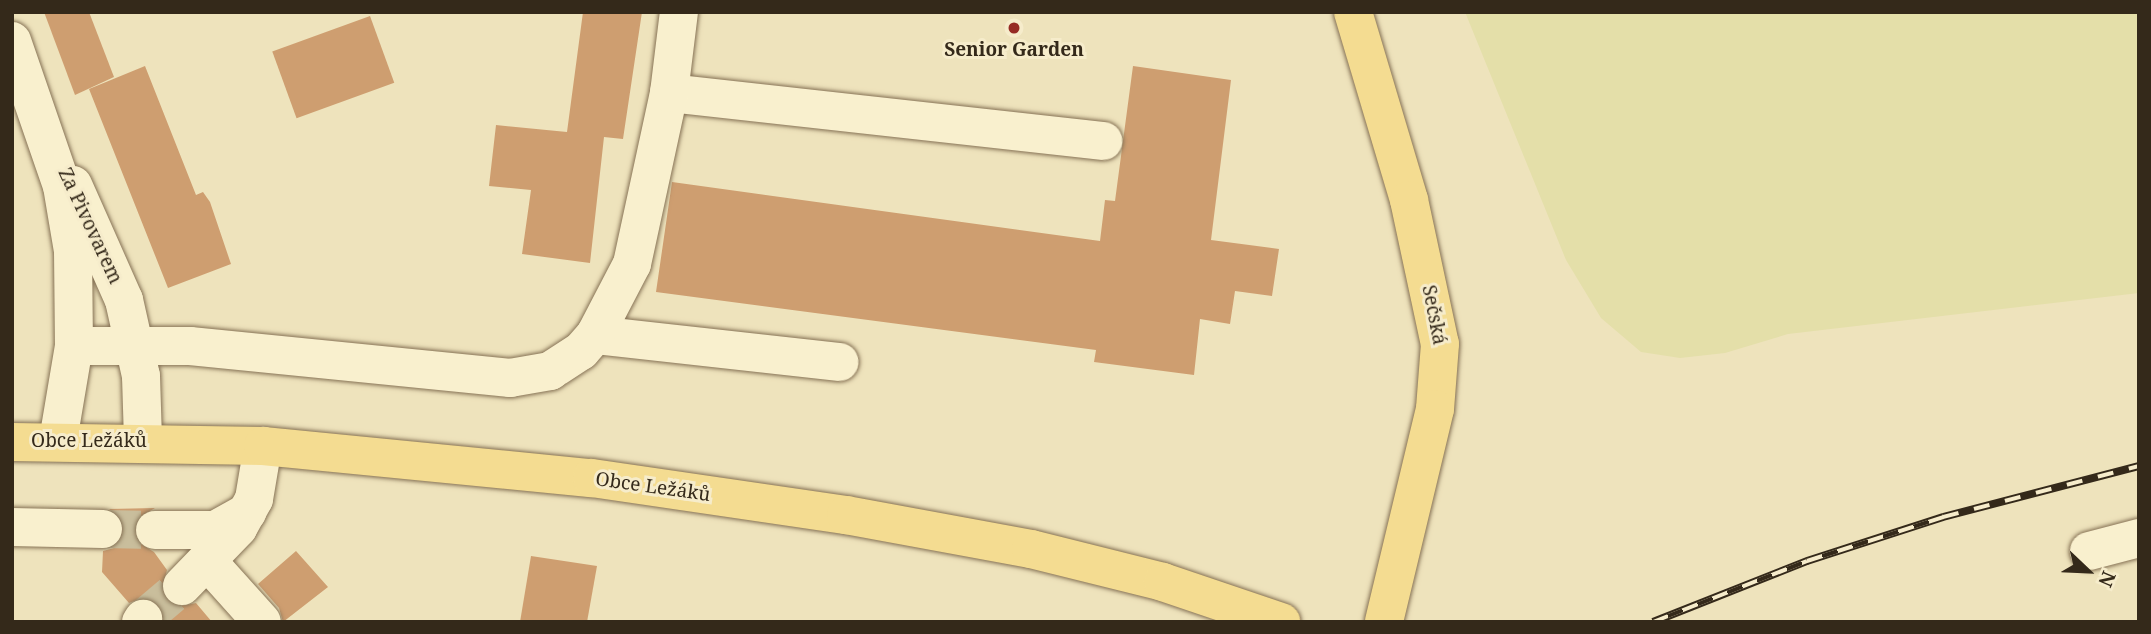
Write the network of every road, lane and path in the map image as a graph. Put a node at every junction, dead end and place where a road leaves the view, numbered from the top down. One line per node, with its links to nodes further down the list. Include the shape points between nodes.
1 (679, 12): 4 (street)
2 (1353, 12): 23 (main road, Sečská, via 1409,200 1440,344 1429,435)
3 (12, 41): 5 (street, Za Pivovarem)
4 (669, 93): 6 (street); 7 (street, via 632,264)
5 (47, 136): 8 (street, Za Pivovarem, via 101,239); 9 (street, Za Pivovarem, via 73,251)
6 (1102, 141)
7 (595, 335): 8 (street, via 581,351 550,371 510,379); 10 (street)
8 (136, 345): 9 (street); 12 (street, Za Pivovarem)
9 (74, 346): 11 (street, Za Pivovarem)
10 (840, 362)
11 (58, 441): 12 (main road, Obce Ležáků); 13 (main road, Obce Ležáků)
12 (143, 441): 14 (main road, Obce Ležáků)
13 (12, 442)
14 (263, 446): 15 (street); 22 (main road, Obce Ležáků, via 567,475 941,530 1113,568)
15 (247, 512): 18 (street, via 215,530); 21 (street, via 195,575)
16 (12, 527): 17 (street)
17 (103, 529)
18 (155, 530)
19 (2139, 538): 20 (street)
20 (2089, 551)
21 (262, 622)
22 (1281, 622)
23 (1384, 622)

